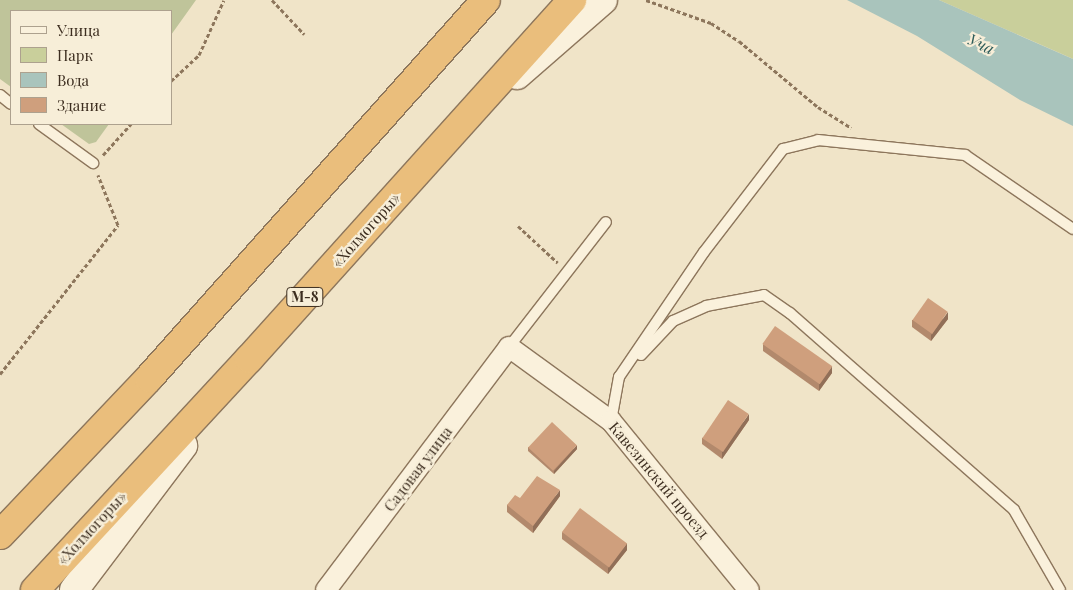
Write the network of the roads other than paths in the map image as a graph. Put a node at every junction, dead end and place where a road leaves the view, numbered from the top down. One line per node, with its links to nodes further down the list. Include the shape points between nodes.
1 (472, 0): 5 (main road)
2 (486, 0): 5 (highway)
3 (572, 0): 8 (highway, «Холмогоры» / М-8)
4 (603, 0): 8 (main road)
5 (426, 65): 17 (highway, via 149,378)
6 (0, 95): 7 (lane)
7 (10, 103)
8 (462, 123): 14 (highway, «Холмогоры» / М-8)
9 (40, 125): 10 (lane)
10 (93, 163)
11 (606, 222): 13 (lane)
12 (1073, 229): 15 (lane, via 966,155 818,140 783,149 704,252)
13 (509, 347): 16 (street, Кавезинский проезд); 20 (street, Садовая улица)
14 (249, 359): 18 (highway, «Холмогоры» / М-8); 19 (main road)
15 (620, 377): 16 (lane); 22 (lane, via 672,320 706,306 764,295 790,312 1014,510)
16 (611, 421): 21 (street, Кавезинский проезд)
17 (0, 535)
18 (35, 590)
19 (74, 590)
20 (326, 590)
21 (749, 590)
22 (1060, 590)

